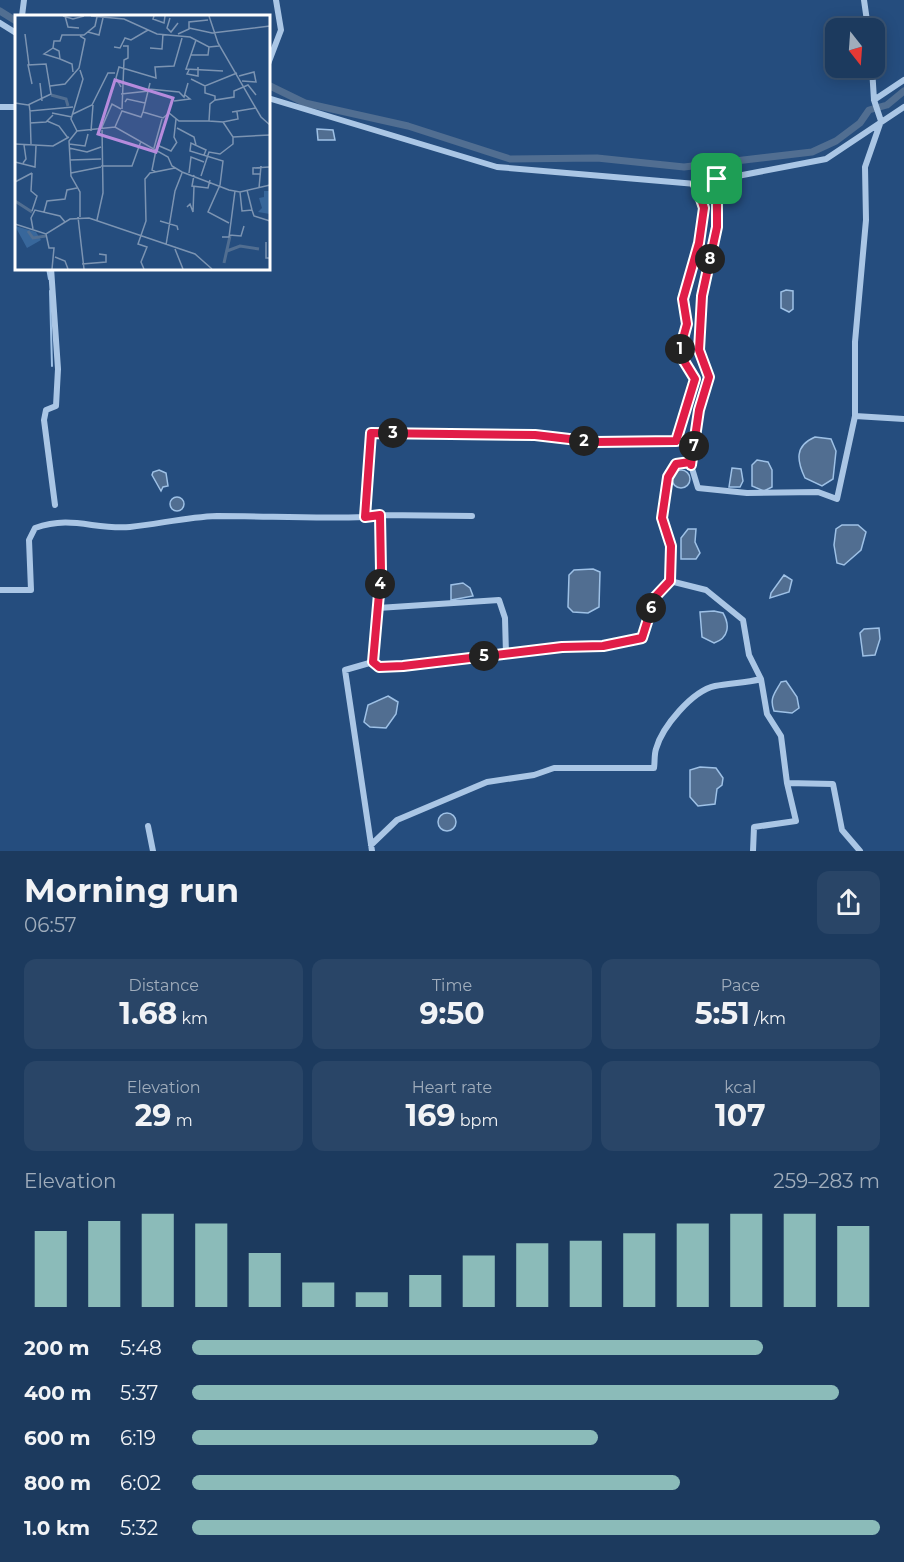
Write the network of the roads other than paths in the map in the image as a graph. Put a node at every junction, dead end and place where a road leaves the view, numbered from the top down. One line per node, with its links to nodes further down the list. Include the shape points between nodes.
1 (24, 0): 4 (street)
2 (276, 0): 8 (street, via 281,30)
3 (864, 0): 5 (street)
4 (22, 15)
5 (867, 18)
6 (0, 23): 7 (street)
7 (15, 30)
8 (270, 59)
9 (873, 78): 12 (street)
10 (904, 80): 12 (street)
11 (270, 99): 16 (street, via 497,167)
12 (875, 102): 14 (street)
13 (904, 107): 14 (street)
14 (881, 121): 15 (street, via 826,159); 18 (street, via 865,167 866,220 855,342)
15 (717, 179): 16 (street); 20 (street, via 717,227 702,296 699,350 709,377 699,410)
16 (696, 184): 24 (street, via 704,208 683,299 687,324 679,353 695,379 676,441 595,442 535,435 371,433)
17 (51, 270): 21 (street, via 58,369 56,406 46,410 44,420)
18 (855, 416): 19 (street); 20 (street, via 837,499 818,492 747,493 698,488)
19 (904, 419)
20 (691, 465): 25 (street, via 676,464 668,477 662,518 671,546)
21 (56, 506)
22 (380, 515): 23 (street); 24 (street); 27 (street)
23 (472, 516)
24 (365, 517): 26 (street, via 306,520 215,516 130,527 55,521 34,528 29,540 31,590)
25 (670, 581): 28 (street, via 655,597 642,638 603,646); 30 (street, via 706,590 743,620 749,655)
26 (0, 590)
27 (378, 609): 28 (street, via 499,600 505,618); 29 (street)
28 (506, 654): 29 (street, via 403,666 379,667)
29 (373, 662): 33 (street, via 345,670)
30 (761, 679): 31 (street, via 767,714 782,736); 33 (street, via 699,692 686,704 656,748 654,768 554,768 487,782 397,820)
31 (787, 783): 35 (street, via 796,821 754,827); 36 (street, via 833,784 842,830)
32 (148, 826): 34 (street)
33 (372, 848)
34 (153, 851)
35 (753, 851)
36 (860, 851)

